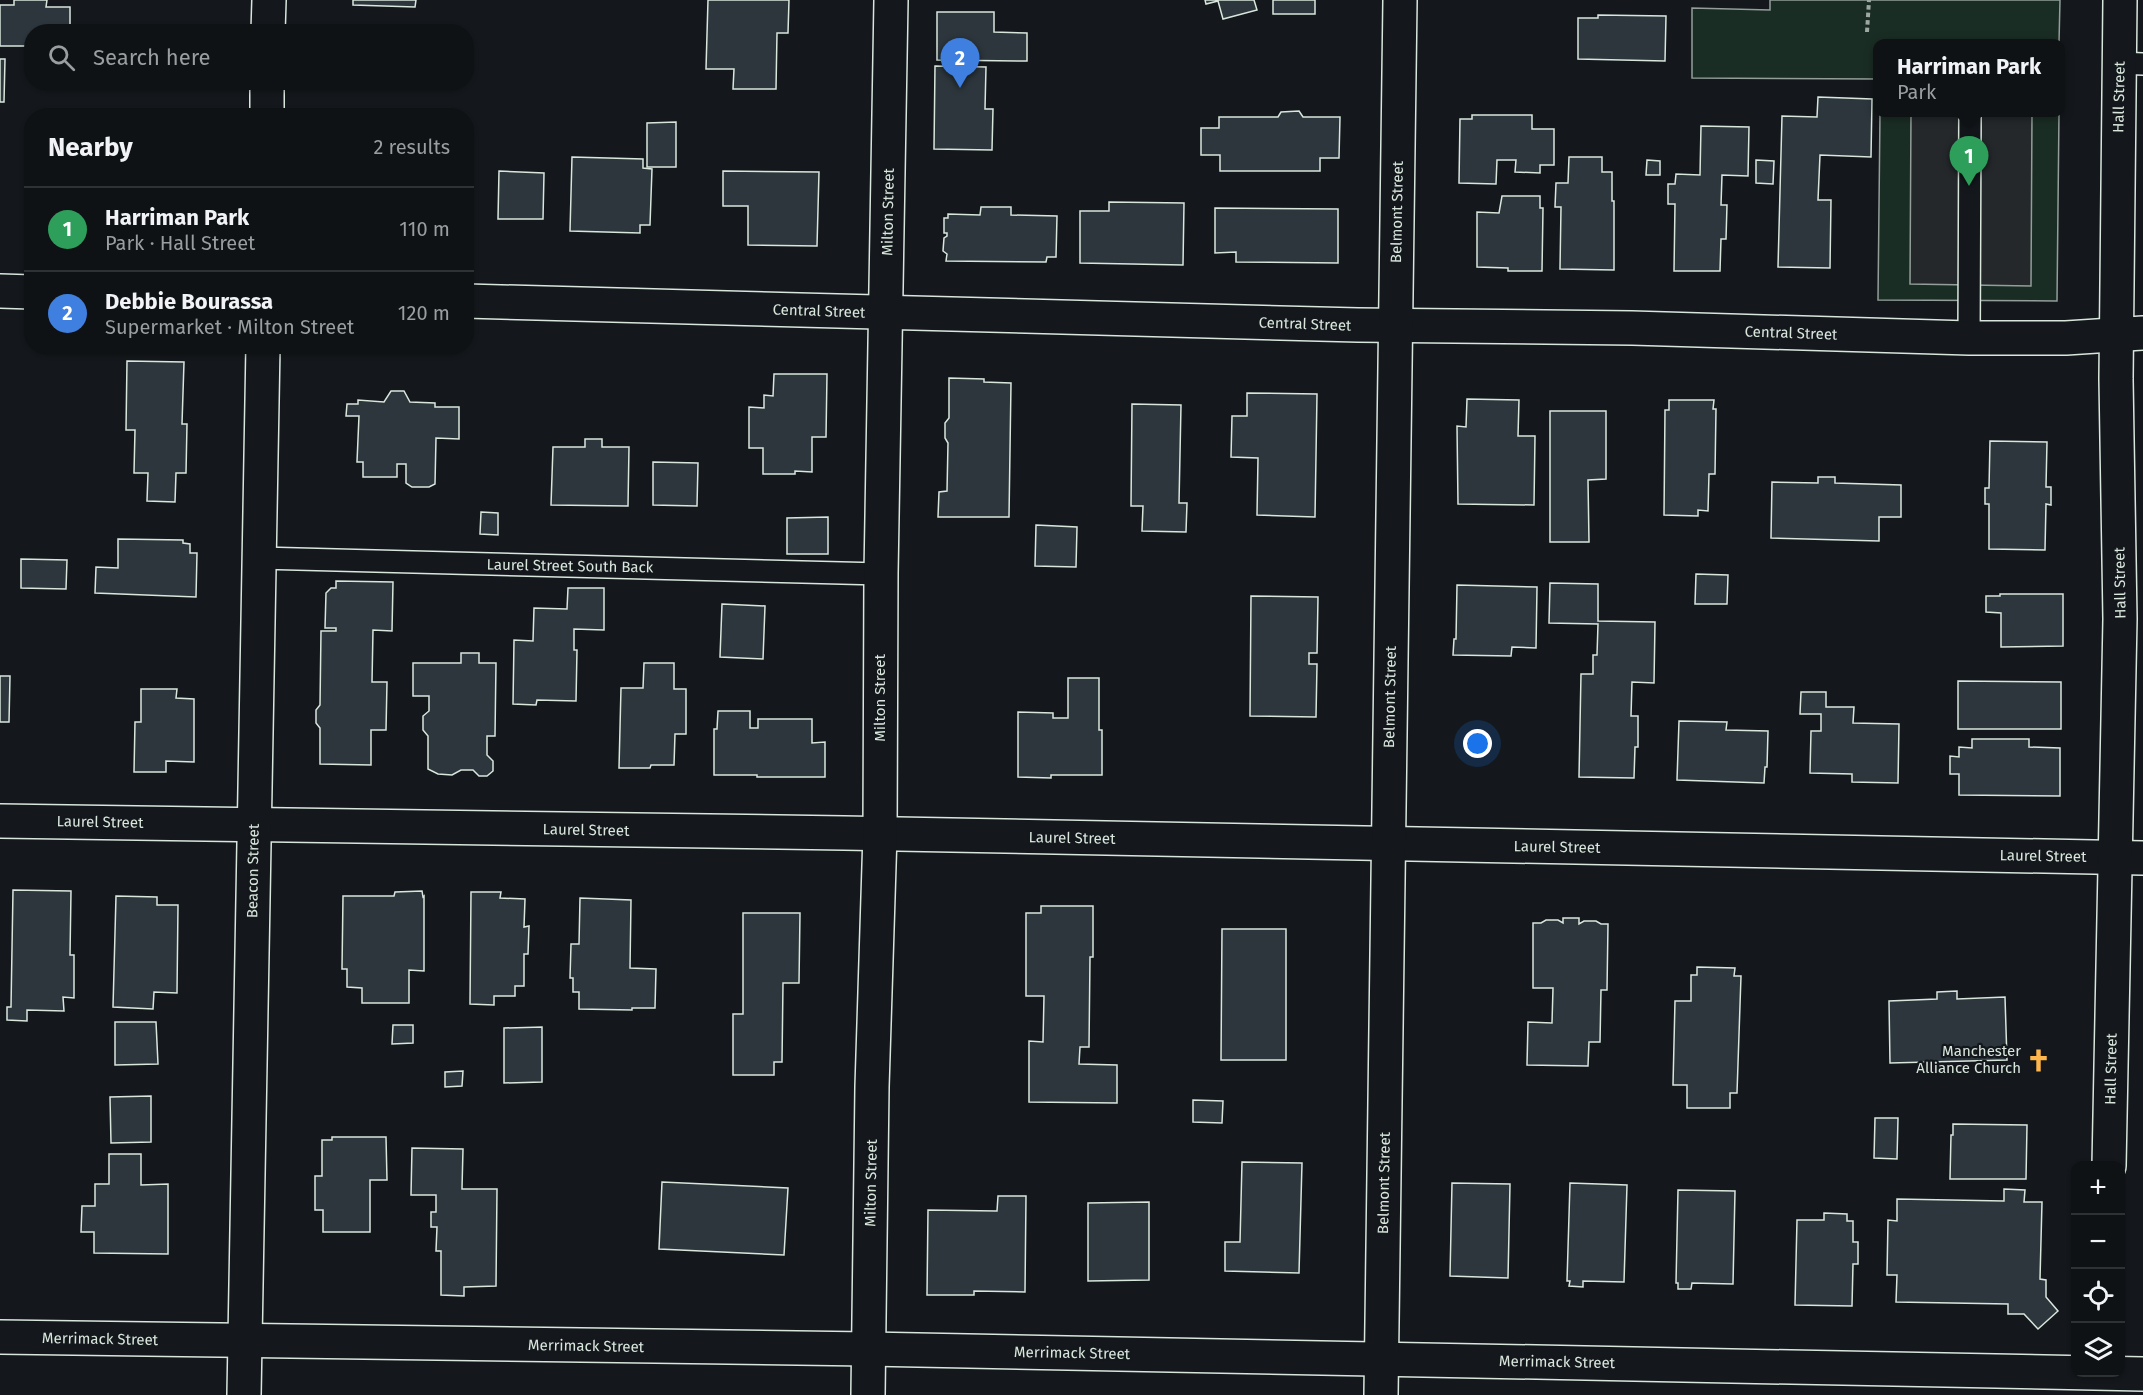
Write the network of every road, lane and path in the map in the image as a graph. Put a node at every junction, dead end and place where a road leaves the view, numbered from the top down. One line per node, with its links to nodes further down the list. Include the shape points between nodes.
1 (269, 0): 6 (street)
2 (891, 0): 15 (street, Milton Street)
3 (1400, 0): 16 (street, Belmont Street)
4 (1869, 0): 7 (path)
5 (2120, 0): 8 (street, Hall Street)
6 (268, 24)
7 (1867, 32)
8 (2131, 63): 17 (street, Hall Street)
9 (267, 90): 10 (street)
10 (267, 108)
11 (1970, 117): 18 (lane)
12 (0, 291): 13 (street)
13 (24, 292)
14 (474, 301): 15 (street, Central Street)
15 (886, 313): 16 (street, Central Street); 21 (street, Milton Street)
16 (1396, 326): 18 (street, Central Street); 25 (street, Belmont Street)
17 (2130, 334): 18 (street, Central Street); 26 (street, Hall Street, via 2120,619)
18 (1969, 338)
19 (263, 354): 20 (street, Beacon Street)
20 (259, 558): 21 (lane, Laurel Street South Back); 23 (street, Beacon Street)
21 (881, 574): 24 (street, Milton Street)
22 (0, 821): 23 (street, Laurel Street)
23 (254, 825): 24 (street, Laurel Street); 29 (street, Beacon Street)
24 (879, 834): 25 (street, Laurel Street); 30 (street, Milton Street)
25 (1388, 844): 26 (street, Laurel Street); 31 (street, Belmont Street)
26 (2129, 857): 27 (street, Hall Street)
27 (2109, 1161)
28 (0, 1337): 29 (street, Merrimack Street)
29 (245, 1341): 30 (street, Merrimack Street); 36 (street, Beacon Street)
30 (868, 1349): 31 (street, Merrimack Street); 37 (street, Milton Street)
31 (1382, 1359): 32 (street, Merrimack Street); 38 (street, Belmont Street)
32 (2071, 1372)
33 (2125, 1373): 34 (street, Merrimack Street)
34 (2143, 1374)
35 (2108, 1377): 39 (street)
36 (244, 1395)
37 (867, 1395)
38 (1381, 1395)
39 (2108, 1395)

